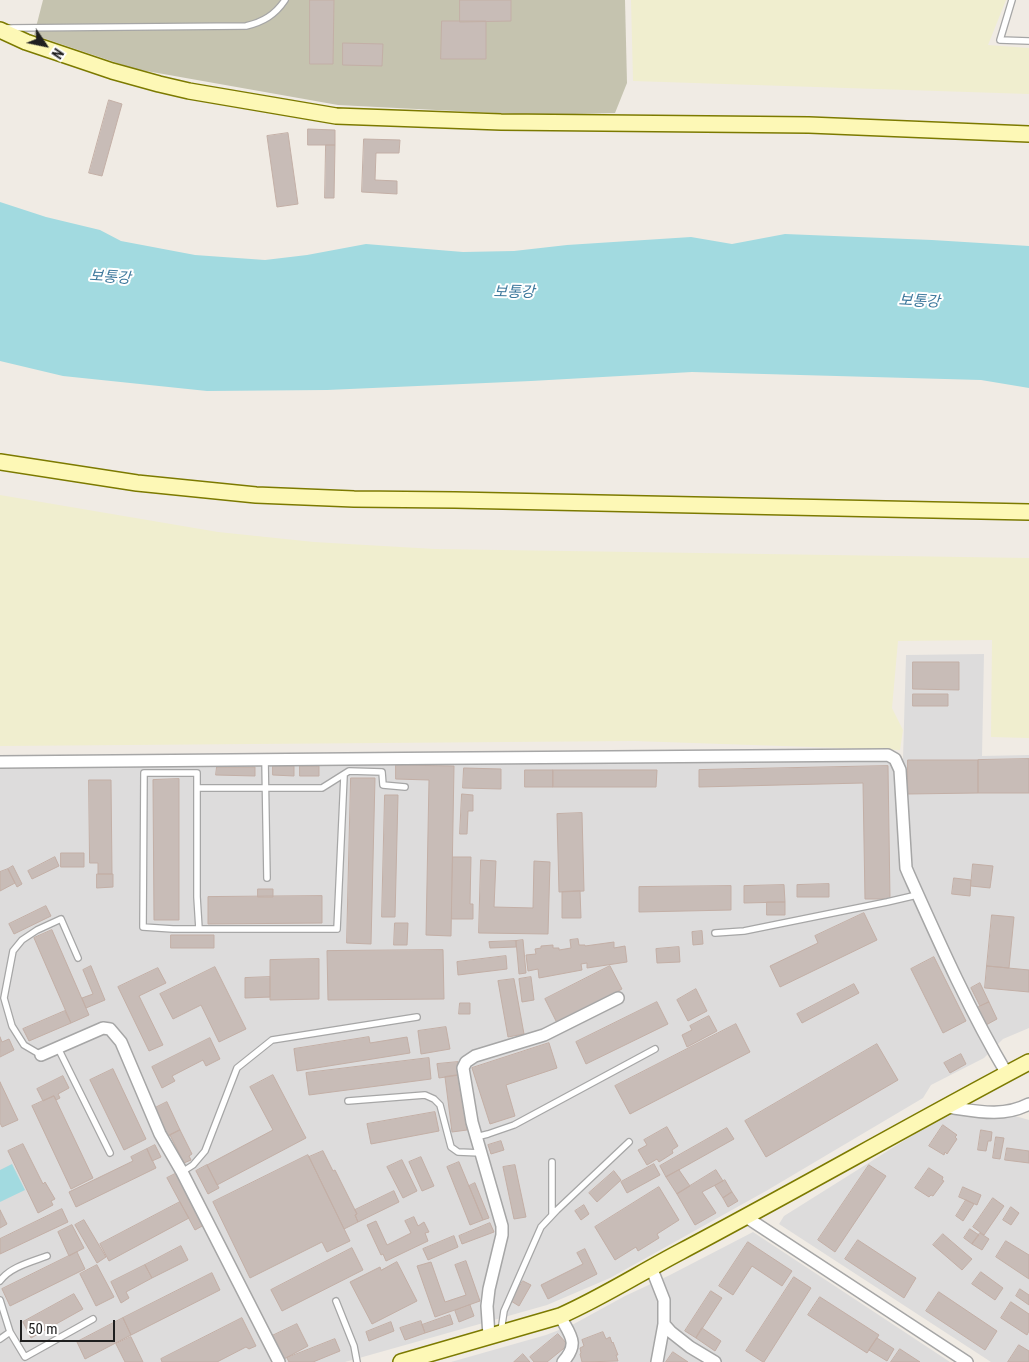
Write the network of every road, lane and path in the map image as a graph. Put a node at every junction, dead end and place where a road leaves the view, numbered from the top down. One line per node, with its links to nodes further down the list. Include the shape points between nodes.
1 (1012, 0): 4 (lane, via 1000,40)
2 (284, 1): 3 (lane, via 269,18 246,26)
3 (0, 29): 5 (street, via 26,42 159,84 336,116 500,122 809,125)
4 (1029, 41)
5 (1029, 134)
6 (0, 462): 7 (street, via 137,483 354,500)
7 (1029, 512)
8 (264, 760): 9 (street); 13 (lane); 15 (street, via 888,755 895,759 900,770 906,868)
9 (0, 762)
10 (344, 776): 11 (lane, via 349,771 382,772 383,785); 13 (lane, via 322,788); 16 (lane, via 337,929)
11 (405, 787)
12 (197, 788): 13 (lane); 16 (lane); 16 (lane, via 197,773 144,772 143,927)
13 (266, 789): 14 (lane)
14 (266, 878)
15 (917, 894): 17 (lane, via 744,931); 25 (street)
16 (199, 929)
17 (715, 933)
18 (78, 958): 23 (lane, via 60,919 36,930 13,951 4,998 12,1026 24,1045)
19 (618, 998): 29 (street, via 544,1035 475,1056 466,1062 464,1076)
20 (417, 1017): 34 (lane, via 272,1040 237,1068 205,1152)
21 (58, 1048): 23 (street); 31 (lane); 34 (street, via 103,1028 110,1029 121,1042 160,1134)
22 (655, 1049): 29 (lane, via 514,1125)
23 (41, 1055)
24 (1029, 1062): 25 (street)
25 (1007, 1074): 28 (street)
26 (348, 1101): 32 (lane, via 425,1095 440,1105 451,1147 458,1152)
27 (1029, 1104): 28 (street, via 1014,1111 998,1113)
28 (947, 1107): 36 (street)
29 (476, 1137): 32 (street)
30 (629, 1142): 35 (lane)
31 (110, 1153)
32 (481, 1153): 46 (street, via 502,1226 486,1306)
33 (552, 1162): 35 (lane)
34 (182, 1172): 48 (street)
35 (552, 1215): 46 (lane, via 541,1227)
36 (746, 1217): 38 (street); 54 (street)
37 (47, 1256): 39 (lane, via 20,1266)
38 (651, 1267): 42 (street); 44 (street, via 664,1300)
39 (0, 1281)
40 (0, 1300): 45 (lane)
41 (336, 1301): 49 (lane)
42 (560, 1316): 46 (street); 51 (street, via 573,1346)
43 (93, 1318): 45 (lane, via 25,1357)
44 (664, 1324): 52 (street); 53 (street, via 690,1347)
45 (10, 1332): 47 (lane)
46 (495, 1335): 50 (street)
47 (0, 1338)
48 (279, 1362)
49 (357, 1362)
50 (401, 1362)
51 (563, 1362)
52 (657, 1362)
53 (716, 1362)
54 (967, 1362)

